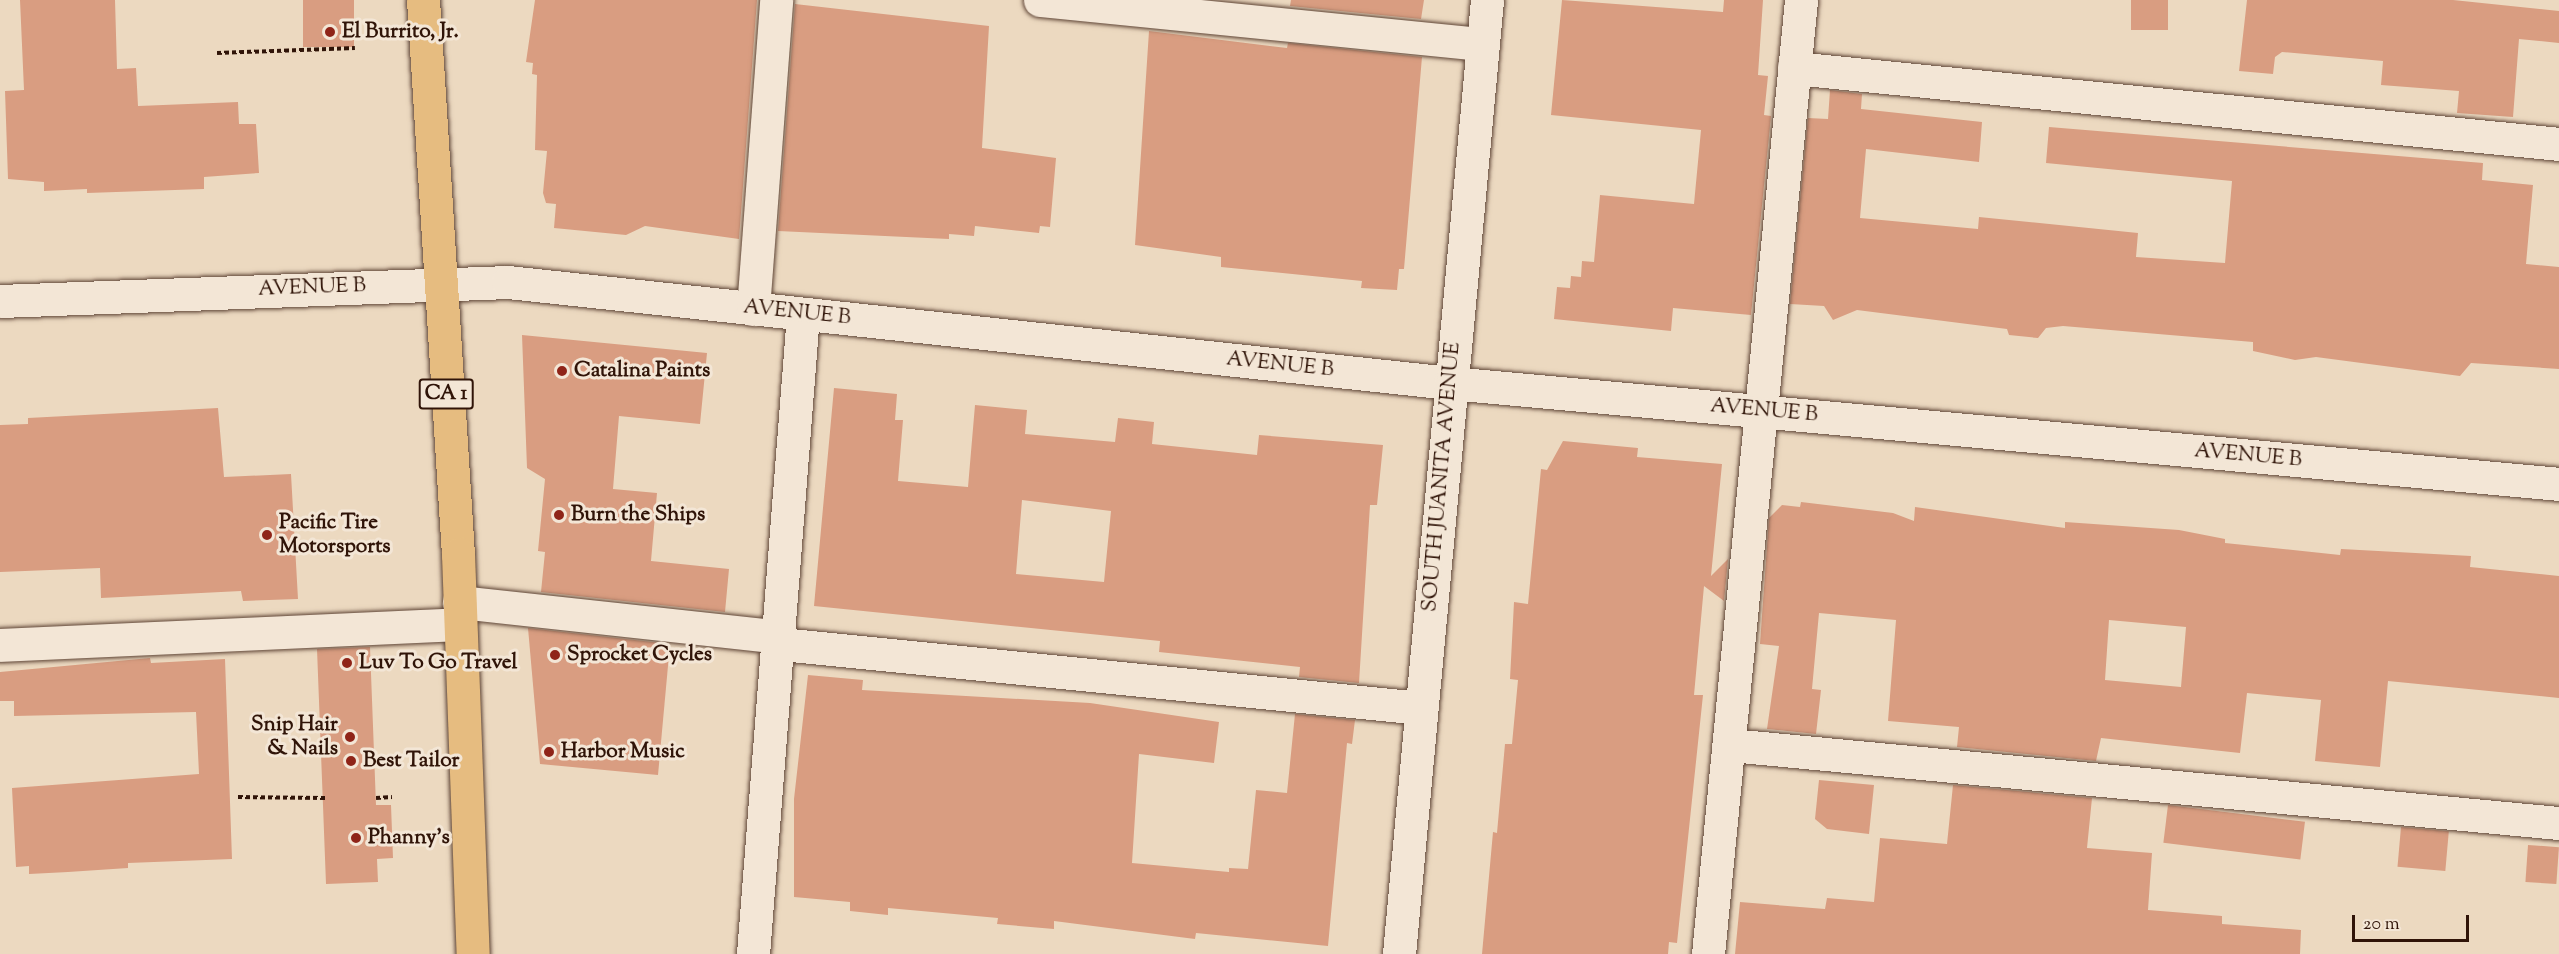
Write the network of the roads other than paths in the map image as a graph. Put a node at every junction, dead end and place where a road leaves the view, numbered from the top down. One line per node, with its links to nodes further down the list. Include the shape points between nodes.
1 (423, 0): 9 (highway, CA 1)
2 (776, 0): 11 (street)
3 (1040, 0): 6 (street)
4 (1487, 0): 6 (street, SOUTH JUANITA AVENUE)
5 (1801, 0): 7 (street)
6 (1483, 44): 13 (street, SOUTH JUANITA AVENUE)
7 (1794, 68): 8 (street); 14 (street)
8 (2559, 144)
9 (439, 284): 10 (street, AVENUE B); 11 (street, AVENUE B, via 508,282); 16 (highway, CA 1)
10 (0, 301)
11 (753, 309): 12 (street, AVENUE B)
12 (803, 314): 13 (street, AVENUE B); 17 (street)
13 (1450, 383): 14 (street, AVENUE B); 19 (street, SOUTH JUANITA AVENUE)
14 (1761, 411): 15 (street, AVENUE B); 20 (street)
15 (2559, 484)
16 (460, 613): 17 (street); 18 (street); 22 (highway, CA 1)
17 (781, 640): 19 (street); 23 (street)
18 (0, 645)
19 (1421, 708): 24 (street, SOUTH JUANITA AVENUE)
20 (1730, 746): 21 (street); 25 (street)
21 (2559, 823)
22 (473, 954)
23 (753, 954)
24 (1399, 954)
25 (1708, 954)

